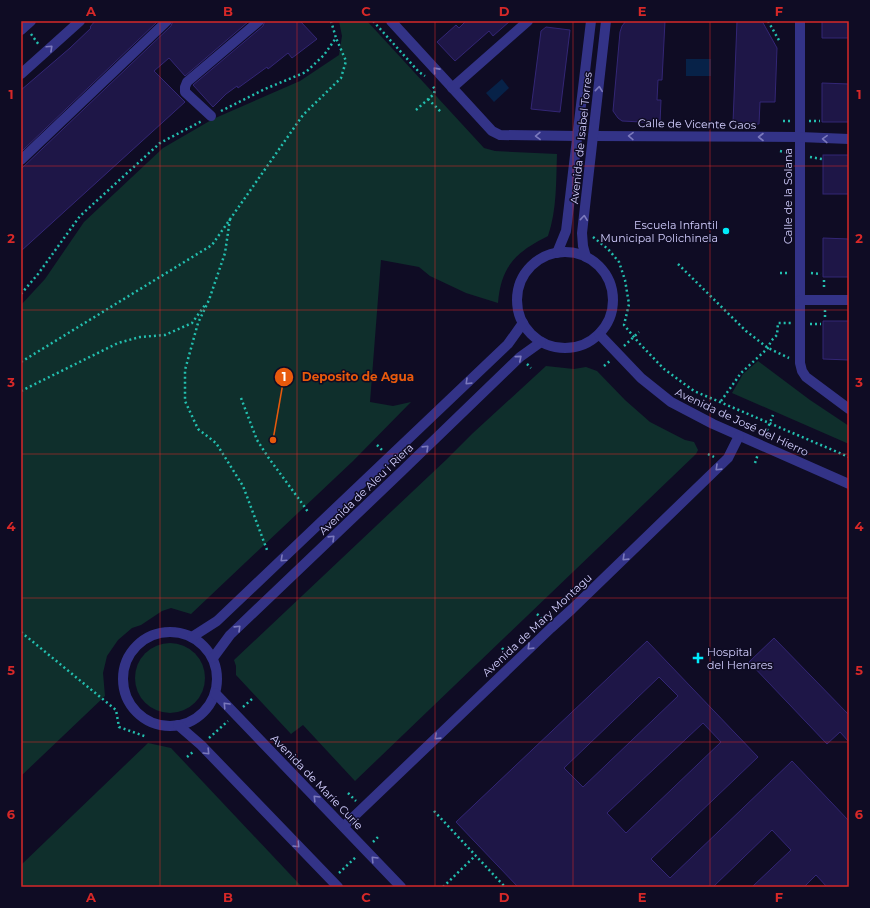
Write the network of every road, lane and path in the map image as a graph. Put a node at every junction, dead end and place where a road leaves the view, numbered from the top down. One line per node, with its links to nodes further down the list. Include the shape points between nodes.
1 (80, 21): 15 (street, one-way to 1)
2 (167, 21): 28 (street)
3 (259, 21): 23 (street, via 187,82 185,92)
4 (331, 21): 13 (path)
5 (373, 21): 17 (path, via 419,72)
6 (391, 21): 19 (street, one-way to 6)
7 (528, 21): 19 (street)
8 (591, 21): 24 (street, Avenida de Isabel Torres)
9 (606, 21): 25 (street, Avenida de Isabel Torres, one-way to 9)
10 (768, 21): 14 (path)
11 (800, 21): 26 (street, Calle de la Solana)
12 (26, 26): 15 (path)
13 (336, 38): 23 (path, via 324,55 306,72 265,88); 29 (path, via 346,61 341,78 303,115)
14 (780, 42)
15 (44, 54): 16 (street)
16 (21, 74)
17 (427, 77)
18 (430, 81): 20 (path, via 435,90)
19 (452, 88): 24 (street, one-way to 19, via 500,135 492,131)
20 (428, 99): 21 (path); 22 (path)
21 (416, 110)
22 (441, 112)
23 (211, 116): 34 (path, via 160,143 80,216)
24 (577, 136): 31 (street, Avenida de Isabel Torres, via 566,231)
25 (593, 136): 26 (street, Calle de Vicente Gaos, one-way to 25); 30 (street, Avenida de Isabel Torres, one-way to 25)
26 (800, 137): 27 (street, Calle de Vicente Gaos, one-way to 26); 36 (street, Calle de la Solana)
27 (849, 139)
28 (21, 160)
29 (230, 219): 35 (path, via 225,253); 43 (path, via 212,245)
30 (582, 233): 32 (street, Avenida de Isabel Torres); 47 (path, via 608,249 619,262 625,280 628,304 624,325 664,369 678,380 694,391)
31 (557, 252): 32 (street, via 572,252); 38 (street, via 536,262 521,280 517,306)
32 (586, 257): 40 (street, via 594,261 606,275 613,292 610,319)
33 (678, 264): 42 (path, via 746,331)
34 (21, 294)
35 (209, 300): 45 (path, via 192,323 165,335 140,337 118,343); 53 (path, via 198,323 185,370 185,401 198,429 216,443 243,486)
36 (800, 300): 37 (street); 44 (street, Calle de la Solana)
37 (849, 300)
38 (523, 323): 41 (street); 55 (street, Avenida de Aleu i Riera, one-way to 55, via 508,344 390,458 217,621)
39 (778, 323): 42 (path, via 777,335)
40 (599, 334): 41 (street, via 586,343 572,347 561,348); 49 (street, Avenida de José del Hierro, via 641,378 671,402)
41 (541, 342): 56 (street, Avenida de Aleu i Riera, one-way to 41, via 230,635 520,357)
42 (768, 348): 44 (path); 47 (path, via 740,373)
43 (21, 362)
44 (801, 367): 48 (street, via 806,377)
45 (21, 391)
46 (241, 398): 52 (path, via 257,440)
47 (721, 401): 50 (path)
48 (849, 409)
49 (739, 436): 51 (street, Avenida de José del Hierro); 65 (street, Avenida de Mary Montagu, one-way to 65, via 728,458)
50 (849, 457)
51 (849, 484)
52 (308, 512)
53 (267, 550)
54 (21, 632): 61 (path, via 116,710 120,727)
55 (192, 637): 56 (street, via 201,642); 60 (street, via 180,632 166,632 142,640 132,650 123,675 128,700 136,711 148,720 163,725)
56 (213, 658): 57 (street, via 218,681)
57 (215, 693): 59 (street, Avenida de Marie Curie, one-way to 57); 60 (street, via 210,705 201,714)
58 (252, 699): 59 (path)
59 (235, 714): 62 (path); 65 (street, Avenida de Marie Curie, one-way to 59)
60 (178, 725): 62 (street)
61 (147, 737)
62 (200, 746): 63 (path); 69 (street, one-way to 69)
63 (187, 757)
64 (434, 811): 68 (path)
65 (344, 826): 67 (street, Avenida de Marie Curie)
66 (379, 836): 67 (path)
67 (365, 849): 69 (path); 70 (street, Avenida de Marie Curie, one-way to 67)
68 (475, 856): 71 (path); 72 (path)
69 (335, 884)
70 (401, 887)
71 (443, 887)
72 (505, 887)

